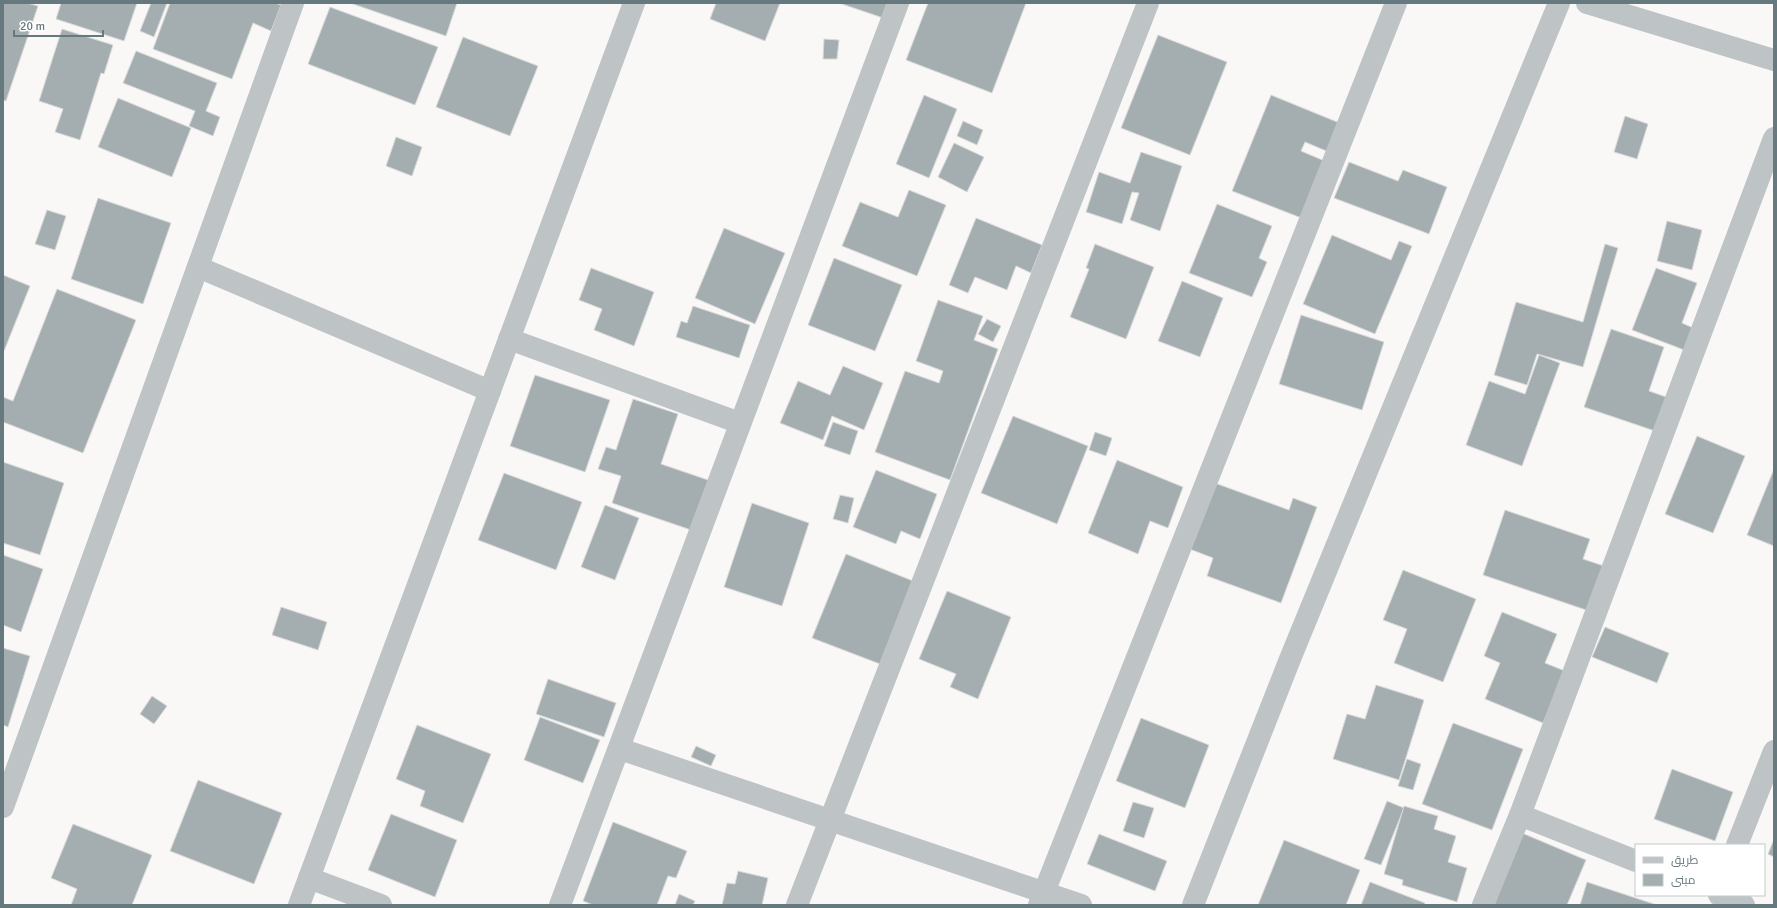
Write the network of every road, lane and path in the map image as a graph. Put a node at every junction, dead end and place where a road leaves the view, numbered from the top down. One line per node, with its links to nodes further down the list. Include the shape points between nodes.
1 (293, 3): 10 (street)
2 (634, 3): 11 (street)
3 (898, 3): 13 (street)
4 (1148, 3): 18 (street)
5 (1396, 3): 24 (street)
6 (1559, 3): 30 (street, via 1290,659)
7 (1586, 3): 8 (street)
8 (1774, 60)
9 (1774, 138): 17 (street)
10 (198, 267): 12 (street); 16 (street)
11 (509, 339): 12 (street); 13 (street)
12 (490, 391): 21 (street)
13 (740, 423): 14 (street)
14 (620, 749): 18 (street); 27 (street)
15 (1774, 751): 19 (street)
16 (3, 807)
17 (1520, 815): 20 (street); 31 (street)
18 (830, 820): 24 (street); 28 (street)
19 (1737, 844)
20 (1635, 861)
21 (309, 878): 25 (street); 26 (street)
22 (1718, 896): 32 (street)
23 (1721, 896): 33 (street)
24 (1041, 899): 29 (street)
25 (299, 905)
26 (381, 905)
27 (560, 905)
28 (797, 905)
29 (1081, 905)
30 (1193, 905)
31 (1483, 905)
32 (1713, 905)
33 (1744, 905)

